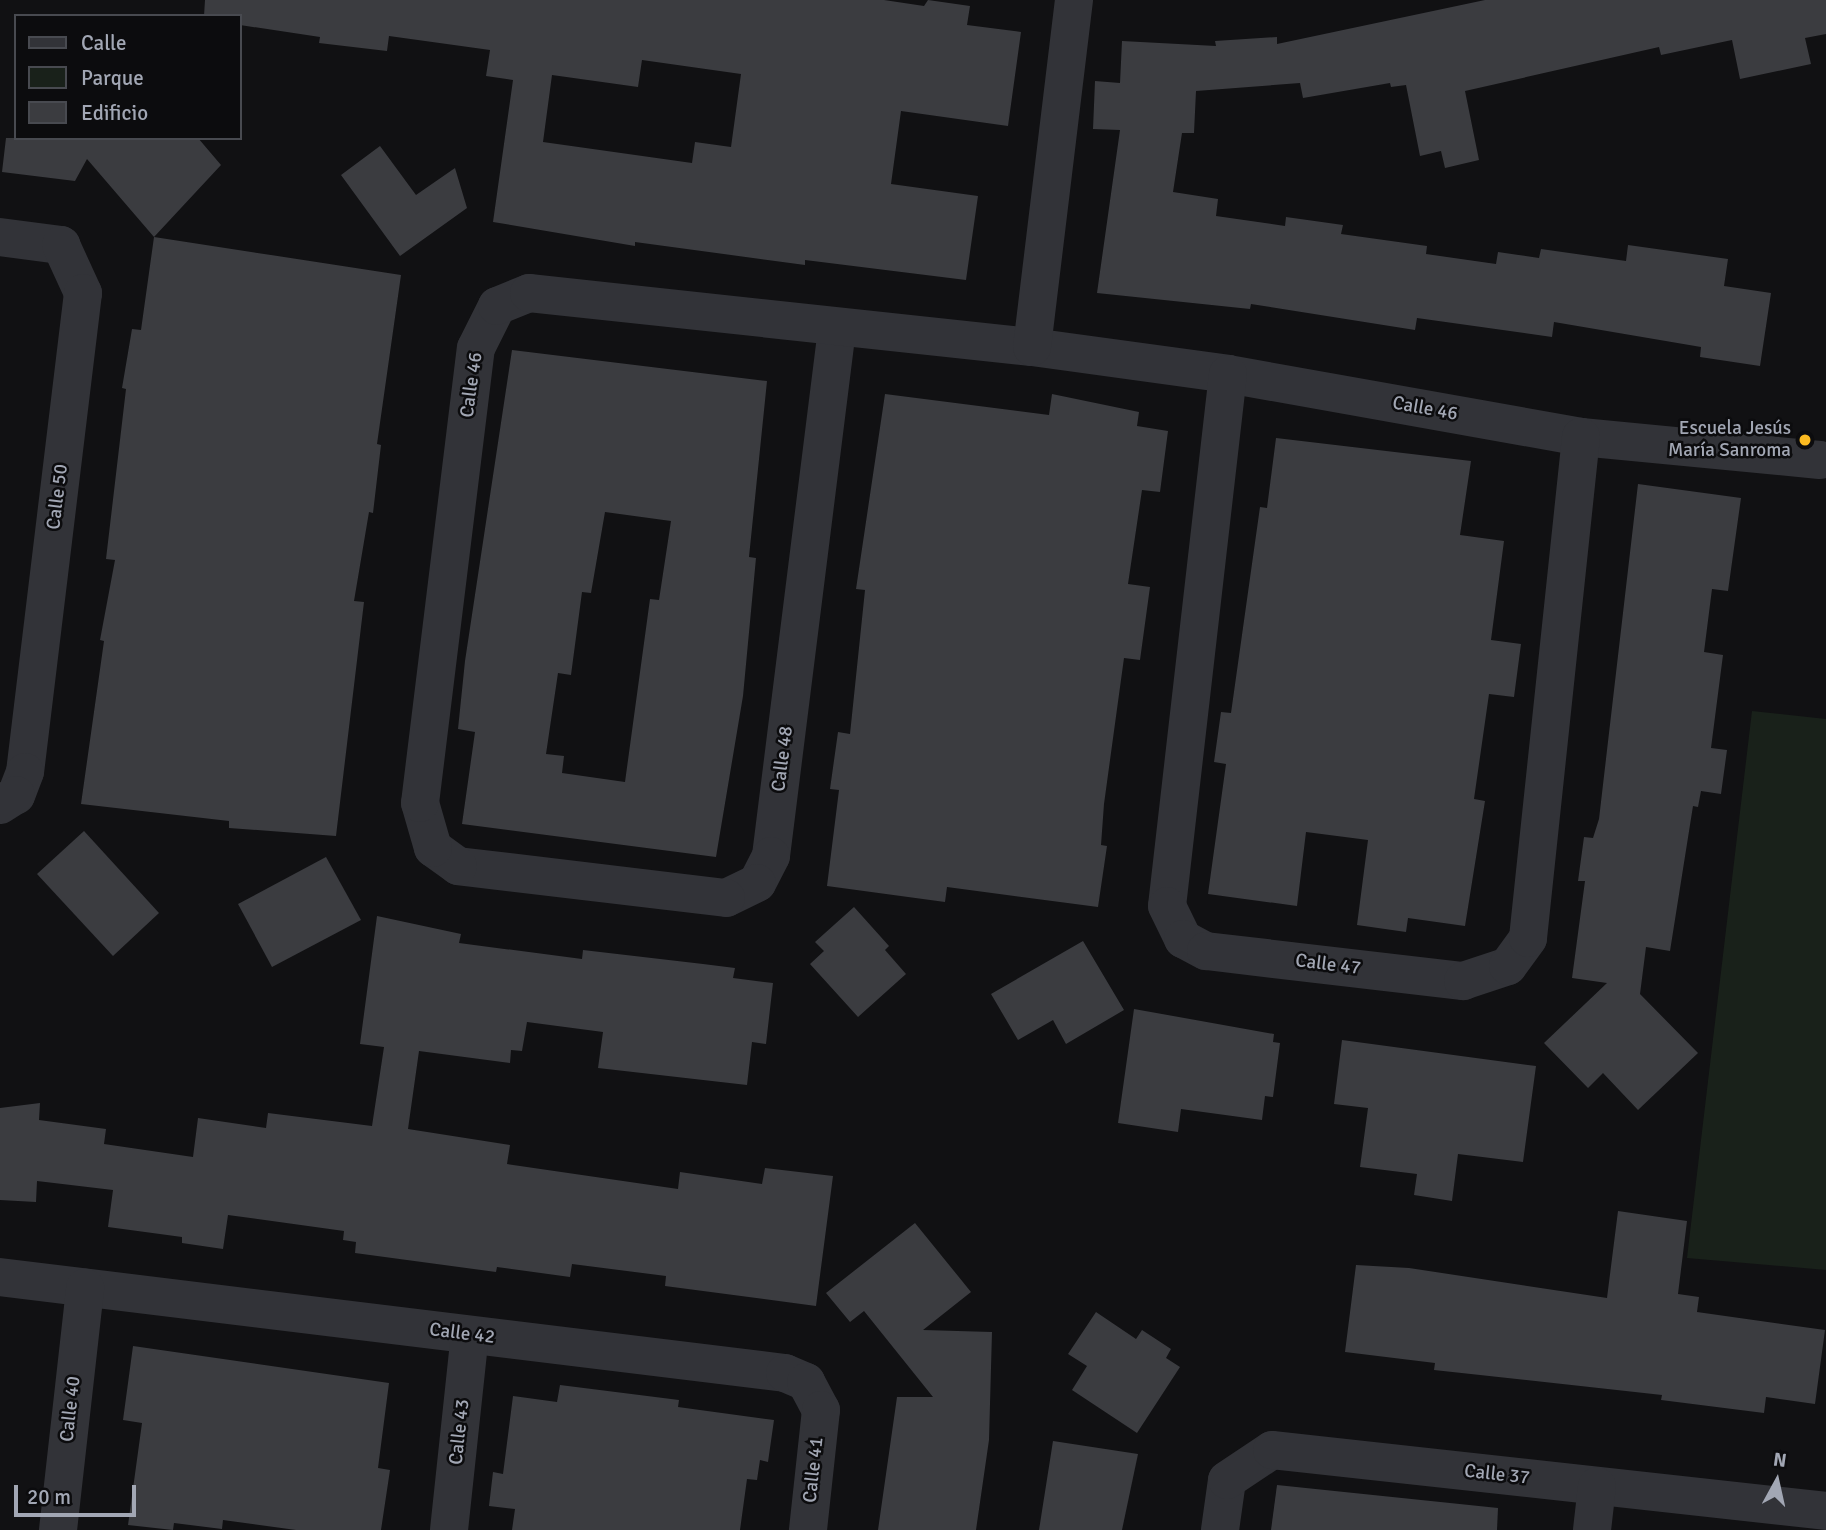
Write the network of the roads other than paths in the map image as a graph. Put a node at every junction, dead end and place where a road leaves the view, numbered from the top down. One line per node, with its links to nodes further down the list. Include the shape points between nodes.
1 (1074, 0): 4 (street)
2 (0, 237): 8 (street, Calle 50, via 61,245 83,293 25,772 16,795)
3 (837, 329): 4 (street, Calle 46); 9 (street, Calle 48, via 771,856 757,883 726,898); 9 (street, Calle 46, via 529,293 498,306 476,348 421,803 433,848)
4 (1032, 348): 5 (street, Calle 46)
5 (1228, 374): 6 (street, Calle 46); 6 (street, Calle 47, via 1167,905 1183,939 1206,951 1463,981 1508,966 1528,938)
6 (1581, 437): 7 (street, Calle 46)
7 (1820, 460)
8 (0, 805)
9 (458, 866)
10 (0, 1277): 11 (street)
11 (85, 1288): 12 (street, Calle 42); 16 (street, Calle 40)
12 (470, 1335): 13 (street, Calle 42, via 785,1373 806,1382); 17 (street, Calle 43)
13 (821, 1410): 18 (street, Calle 41)
14 (1597, 1486): 15 (street, Calle 37); 19 (street, Calle 37, via 1272,1450 1227,1480); 20 (street)
15 (1826, 1511)
16 (58, 1530)
17 (449, 1530)
18 (808, 1530)
19 (1220, 1530)
20 (1592, 1530)

